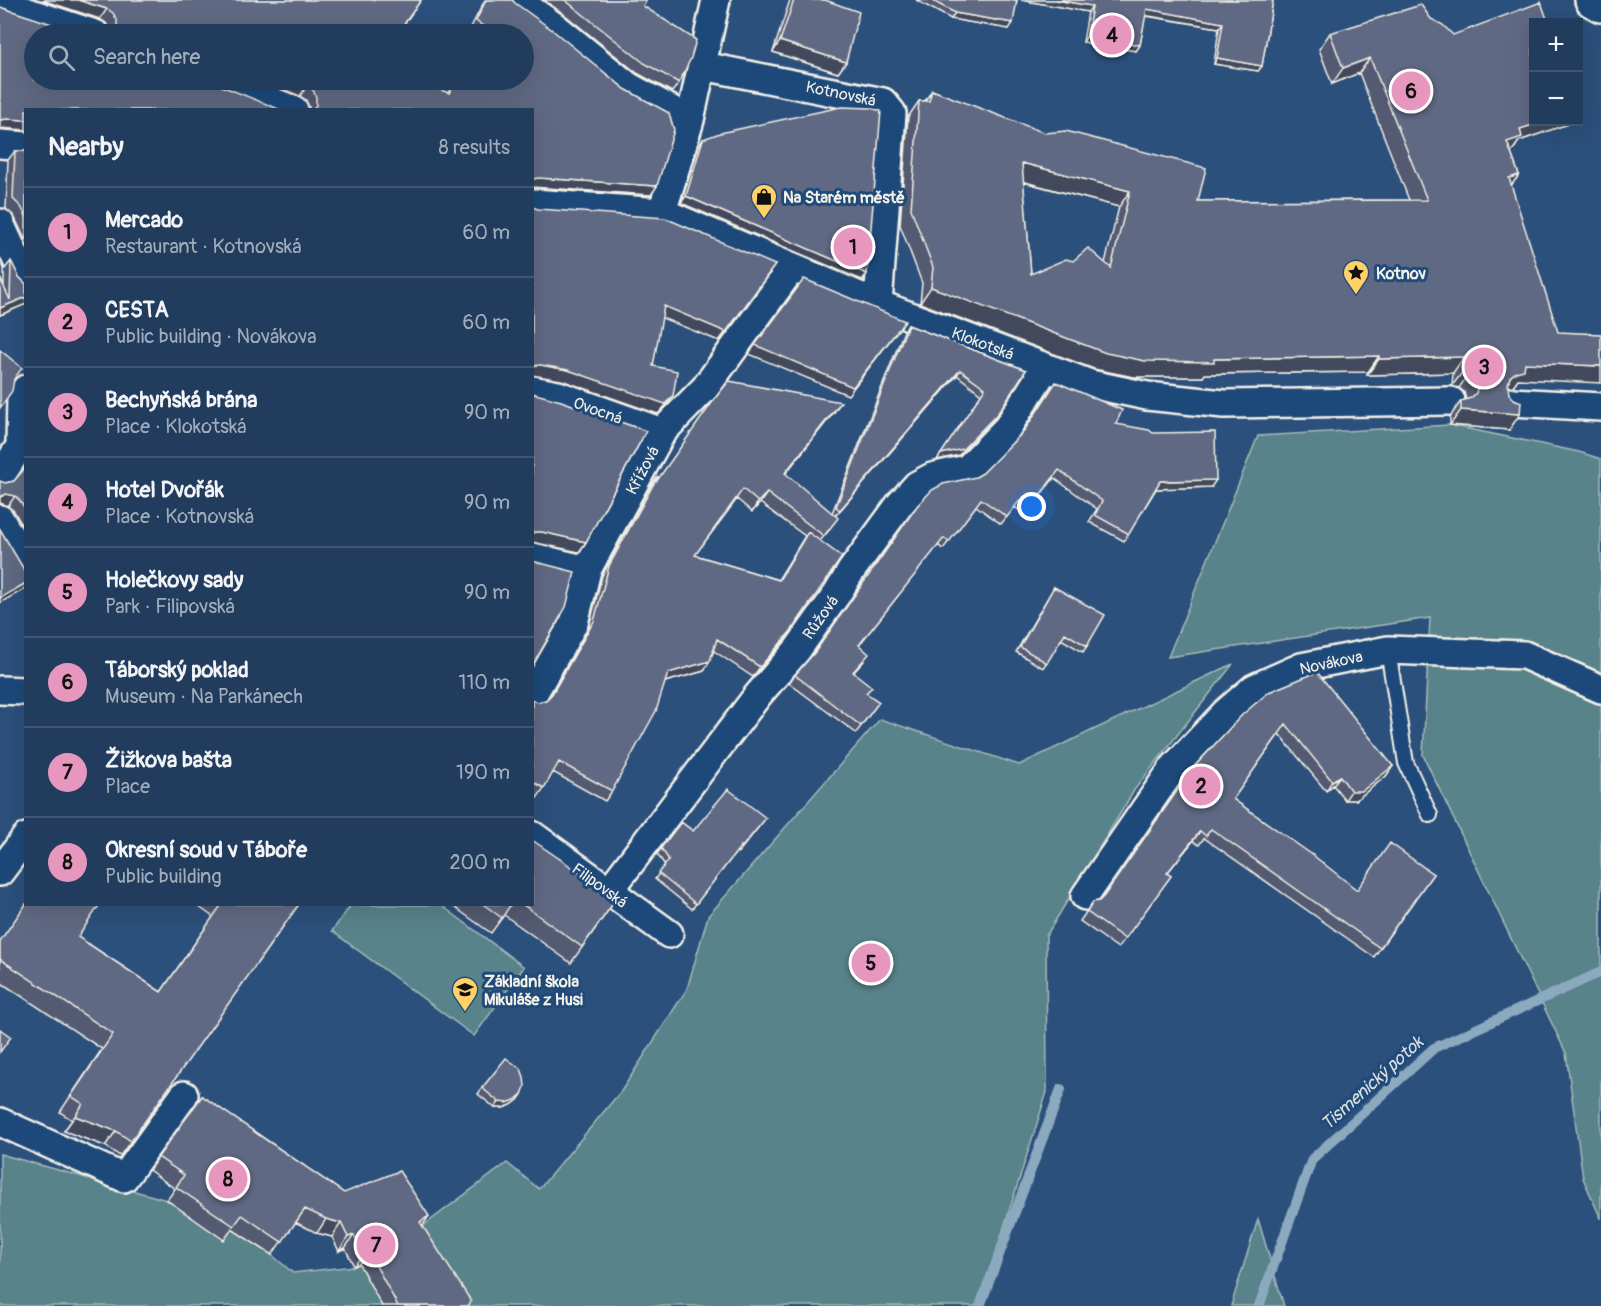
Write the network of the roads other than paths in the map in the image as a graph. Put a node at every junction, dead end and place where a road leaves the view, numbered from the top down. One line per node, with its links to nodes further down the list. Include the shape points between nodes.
1 (517, 0): 10 (street, via 628,86)
2 (716, 0): 7 (street)
3 (1592, 0): 5 (main road)
4 (0, 3): 6 (street)
5 (1601, 5)
6 (64, 24)
7 (703, 66): 10 (street); 18 (street, Kotnovská, via 883,102 892,113)
8 (243, 90): 9 (street)
9 (289, 108)
10 (690, 120): 14 (street)
11 (0, 144): 12 (street)
12 (24, 146)
13 (534, 203): 14 (street, Klokotská)
14 (662, 212): 16 (street, Klokotská)
15 (0, 223): 17 (street)
16 (792, 268): 18 (street, Klokotská); 25 (street, Křížová, via 705,388)
17 (24, 276)
18 (878, 304): 19 (street, Klokotská)
19 (1046, 367): 22 (street, Klokotská, via 1090,384 1147,396 1224,404); 40 (street, Růžová, via 1007,428 967,469 932,477 917,485 900,504 797,650 758,695)
20 (534, 390): 25 (street, Ovocná, via 558,395)
21 (24, 392): 26 (street, via 20,446)
22 (1451, 401)
23 (1512, 402): 24 (street)
24 (1601, 407)
25 (662, 432): 30 (street, Křížová)
26 (0, 477)
27 (0, 519): 29 (street)
28 (534, 557): 30 (street)
29 (24, 561)
30 (587, 570): 35 (street, Křížová, via 574,623)
31 (1388, 650): 32 (street, Novákova, via 1524,655); 36 (lane, via 1406,762); 41 (street, Novákova, via 1301,667 1254,688 1174,766)
32 (1601, 689)
33 (0, 690): 34 (street)
34 (24, 691)
35 (534, 693)
36 (1430, 815)
37 (534, 836): 40 (street, Filipovská)
38 (24, 840): 39 (street)
39 (0, 872)
40 (609, 891): 42 (street, Filipovská)
41 (1085, 896)
42 (669, 934)
43 (184, 1095): 44 (street, via 124,1178)
44 (0, 1122)

